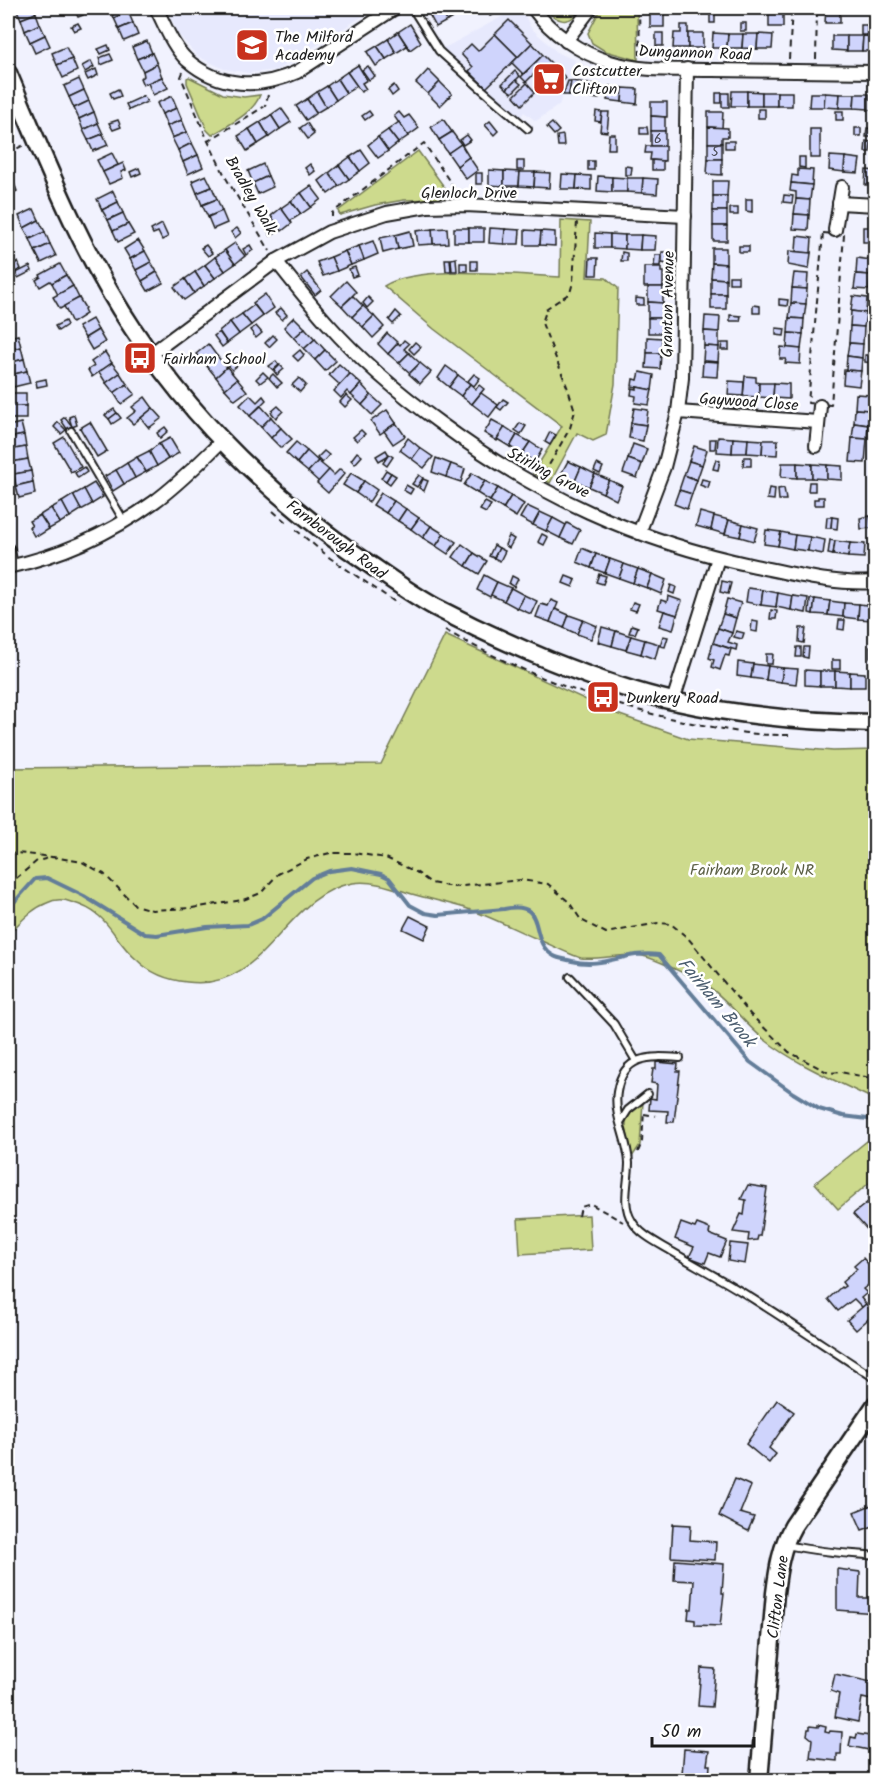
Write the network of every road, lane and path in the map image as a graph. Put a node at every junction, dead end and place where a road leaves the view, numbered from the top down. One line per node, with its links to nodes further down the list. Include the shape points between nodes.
1 (156, 8): 10 (street)
2 (395, 8): 17 (street, via 297,72)
3 (412, 8): 18 (lane, via 440,51)
4 (533, 8): 9 (street, Dungannon Road)
5 (591, 8): 9 (street)
6 (639, 8): 11 (path)
7 (792, 8): 13 (path)
8 (817, 8): 14 (path)
9 (566, 41): 11 (street, Dungannon Road, via 611,63)
10 (187, 60): 17 (street, via 210,75 234,83); 19 (path, Bradley Walk, via 181,77)
11 (640, 67): 12 (street, Dungannon Road)
12 (687, 69): 13 (street, Dungannon Road); 27 (street, Granton Avenue)
13 (789, 71): 14 (street, Dungannon Road)
14 (815, 71): 15 (street, Dungannon Road)
15 (876, 72)
16 (8, 73): 31 (street, Farnborough Road, via 89,254)
17 (268, 83): 19 (path, via 265,105)
18 (528, 129)
19 (208, 141): 30 (path, Bradley Walk)
20 (24, 145): 21 (path)
21 (8, 153)
22 (842, 187): 23 (street)
23 (839, 203): 25 (street); 29 (street)
24 (465, 205): 26 (street, Glenloch Drive); 28 (street, Glenloch Drive, via 387,213); 28 (path, via 424,143 332,213)
25 (876, 205)
26 (578, 210): 27 (street, Glenloch Drive); 38 (path, via 570,293 547,308 542,323 575,411 570,428)
27 (685, 216): 33 (street, Granton Avenue)
28 (329, 232): 30 (street, Glenloch Drive)
29 (829, 232): 29 (path, via 808,403 831,405 844,235)
30 (276, 261): 31 (street, Glenloch Drive); 38 (street, Stirling Grove, via 328,325 373,369 476,448)
31 (150, 354): 36 (street, Farnborough Road)
32 (820, 406): 34 (street, Gaywood Close)
33 (678, 412): 34 (street, Gaywood Close); 40 (street, Granton Avenue, via 664,467)
34 (818, 422): 37 (street, Gaywood Close)
35 (71, 431): 39 (lane)
36 (224, 440): 39 (street, via 156,501); 45 (street, Farnborough Road, via 243,462 334,540 435,607 574,670)
37 (816, 446)
38 (537, 487): 40 (street, Stirling Grove)
39 (124, 521): 43 (street, via 86,542)
40 (639, 533): 42 (street, Stirling Grove)
41 (8, 549): 43 (street)
42 (717, 558): 44 (street, Stirling Grove, via 831,579); 45 (street)
43 (9, 567)
44 (876, 582)
45 (672, 701): 48 (street, Farnborough Road, via 775,718)
46 (605, 702): 47 (path)
47 (601, 711)
48 (876, 723)
49 (8, 852): 50 (path)
50 (53, 857): 51 (path, via 37,861); 55 (path, via 82,862 104,874 135,905 152,910 243,900 261,893 278,874 307,859 330,853 386,858 431,883 453,887 521,880 548,884 569,902 581,920 606,933 671,924 688,938 750,1014 789,1052 829,1073)
51 (8, 885)
52 (570, 977): 54 (lane, via 614,1024)
53 (680, 1058): 54 (lane, via 651,1056)
54 (636, 1061): 59 (lane, via 618,1088)
55 (876, 1079)
56 (646, 1095): 57 (path); 59 (lane, via 624,1115)
57 (644, 1114): 58 (path); 60 (path, via 641,1146)
58 (656, 1116)
59 (621, 1125): 60 (lane)
60 (628, 1169): 62 (lane, via 626,1198)
61 (579, 1216): 62 (path, via 582,1206 591,1204 620,1221)
62 (631, 1221): 63 (lane, via 648,1237)
63 (876, 1379)
64 (876, 1404): 65 (street, Clifton Lane)
65 (784, 1544): 66 (lane); 67 (street, Clifton Lane, via 775,1593)
66 (876, 1556)
67 (759, 1780)

